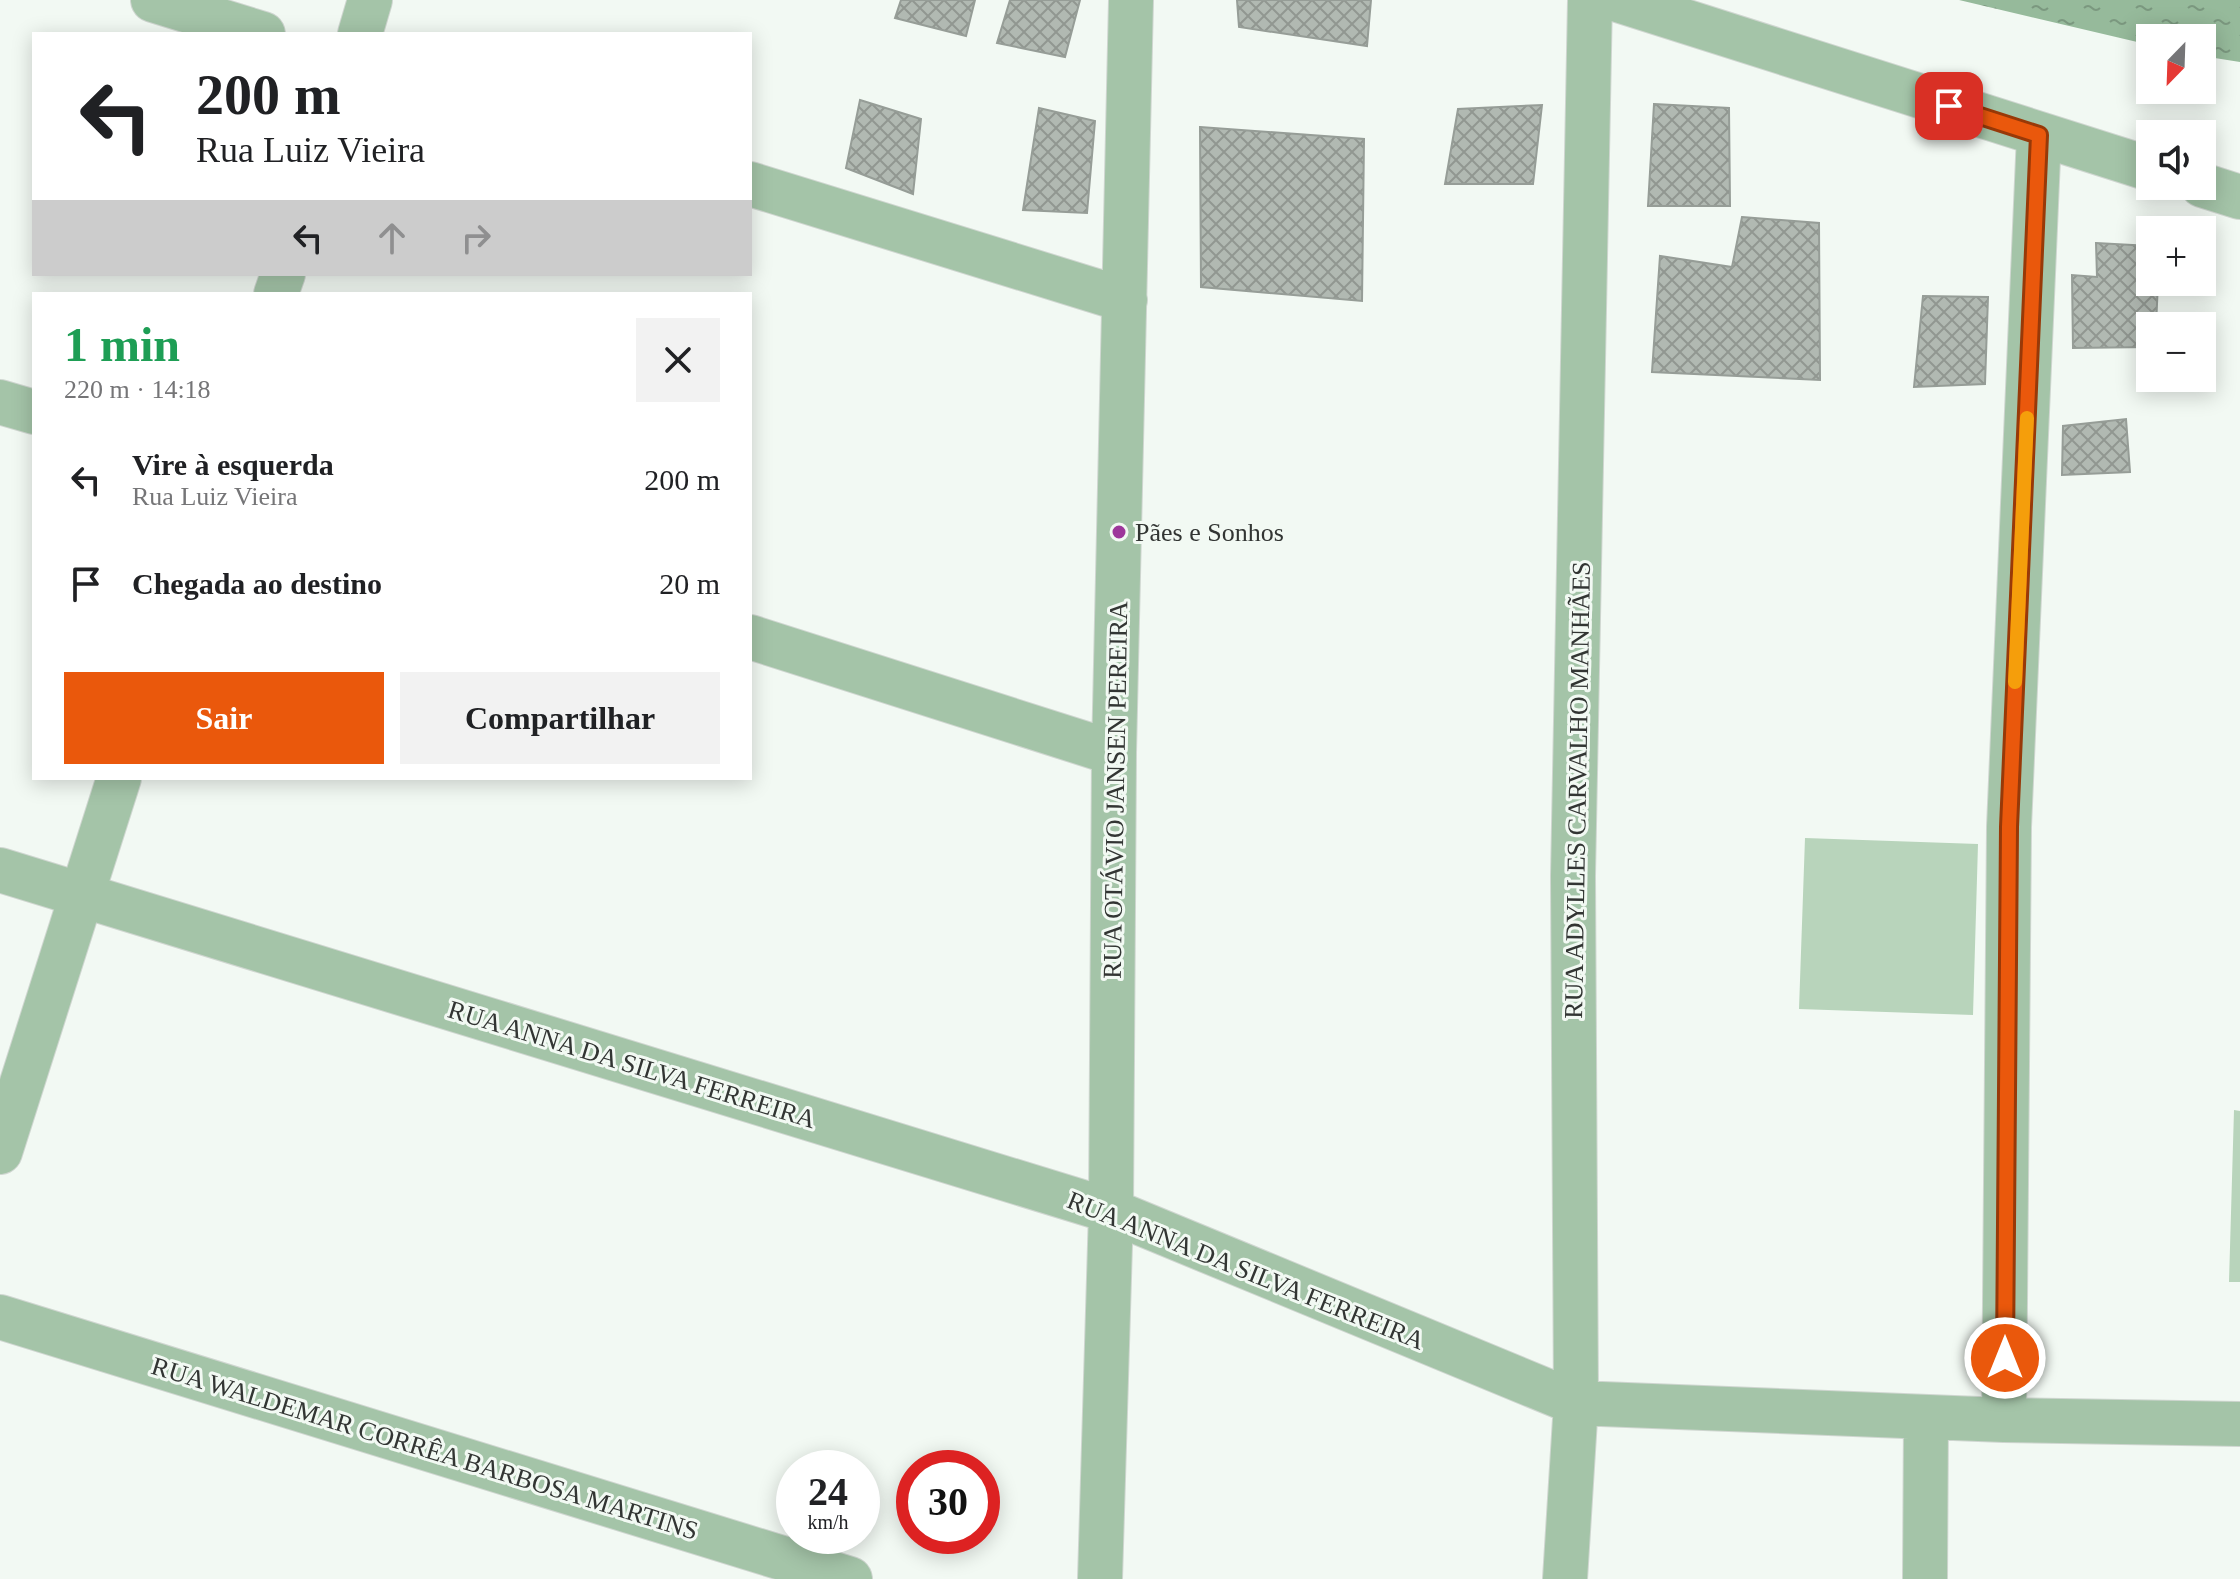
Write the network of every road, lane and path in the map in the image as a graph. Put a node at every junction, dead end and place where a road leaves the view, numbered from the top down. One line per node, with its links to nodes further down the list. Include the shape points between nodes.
1 (153, 0): 6 (street)
2 (370, 0): 7 (street)
3 (1131, 0): 13 (street, RUA OTÁVIO JANSEN PEREIRA)
4 (1590, 0): 24 (street, RUA ADYLLES CARVALHO MANHÃES, via 1573,876)
5 (1618, 0): 8 (street)
6 (257, 32)
7 (361, 32)
8 (2039, 135): 9 (street); 26 (street, via 2009,827)
9 (2136, 165)
10 (752, 185): 13 (street)
11 (2216, 189): 12 (street)
12 (2240, 197)
13 (1125, 300): 17 (street, RUA OTÁVIO JANSEN PEREIRA)
14 (0, 402): 15 (street)
15 (32, 411)
16 (752, 638): 17 (street)
17 (1114, 753): 22 (street, RUA OTÁVIO JANSEN PEREIRA)
18 (118, 780): 20 (street)
19 (0, 870): 20 (street, RUA ANNA DA SILVA FERREIRA)
20 (80, 896): 21 (street); 22 (street, RUA ANNA DA SILVA FERREIRA)
21 (0, 1152)
22 (1111, 1211): 24 (street, RUA ANNA DA SILVA FERREIRA); 29 (street, RUA OTÁVIO JANSEN PEREIRA)
23 (0, 1317): 28 (street, RUA WALDEMAR CORRÊA BARBOSA MARTINS)
24 (1576, 1403): 25 (street, RUA ANNA DA SILVA FERREIRA); 30 (street, RUA ADYLLES CARVALHO MANHÃES)
25 (1926, 1417): 26 (street, RUA ANNA DA SILVA FERREIRA); 31 (street)
26 (2004, 1420): 27 (street, RUA ANNA DA SILVA FERREIRA)
27 (2240, 1424)
28 (850, 1579)
29 (1100, 1579)
30 (1565, 1579)
31 (1925, 1579)

